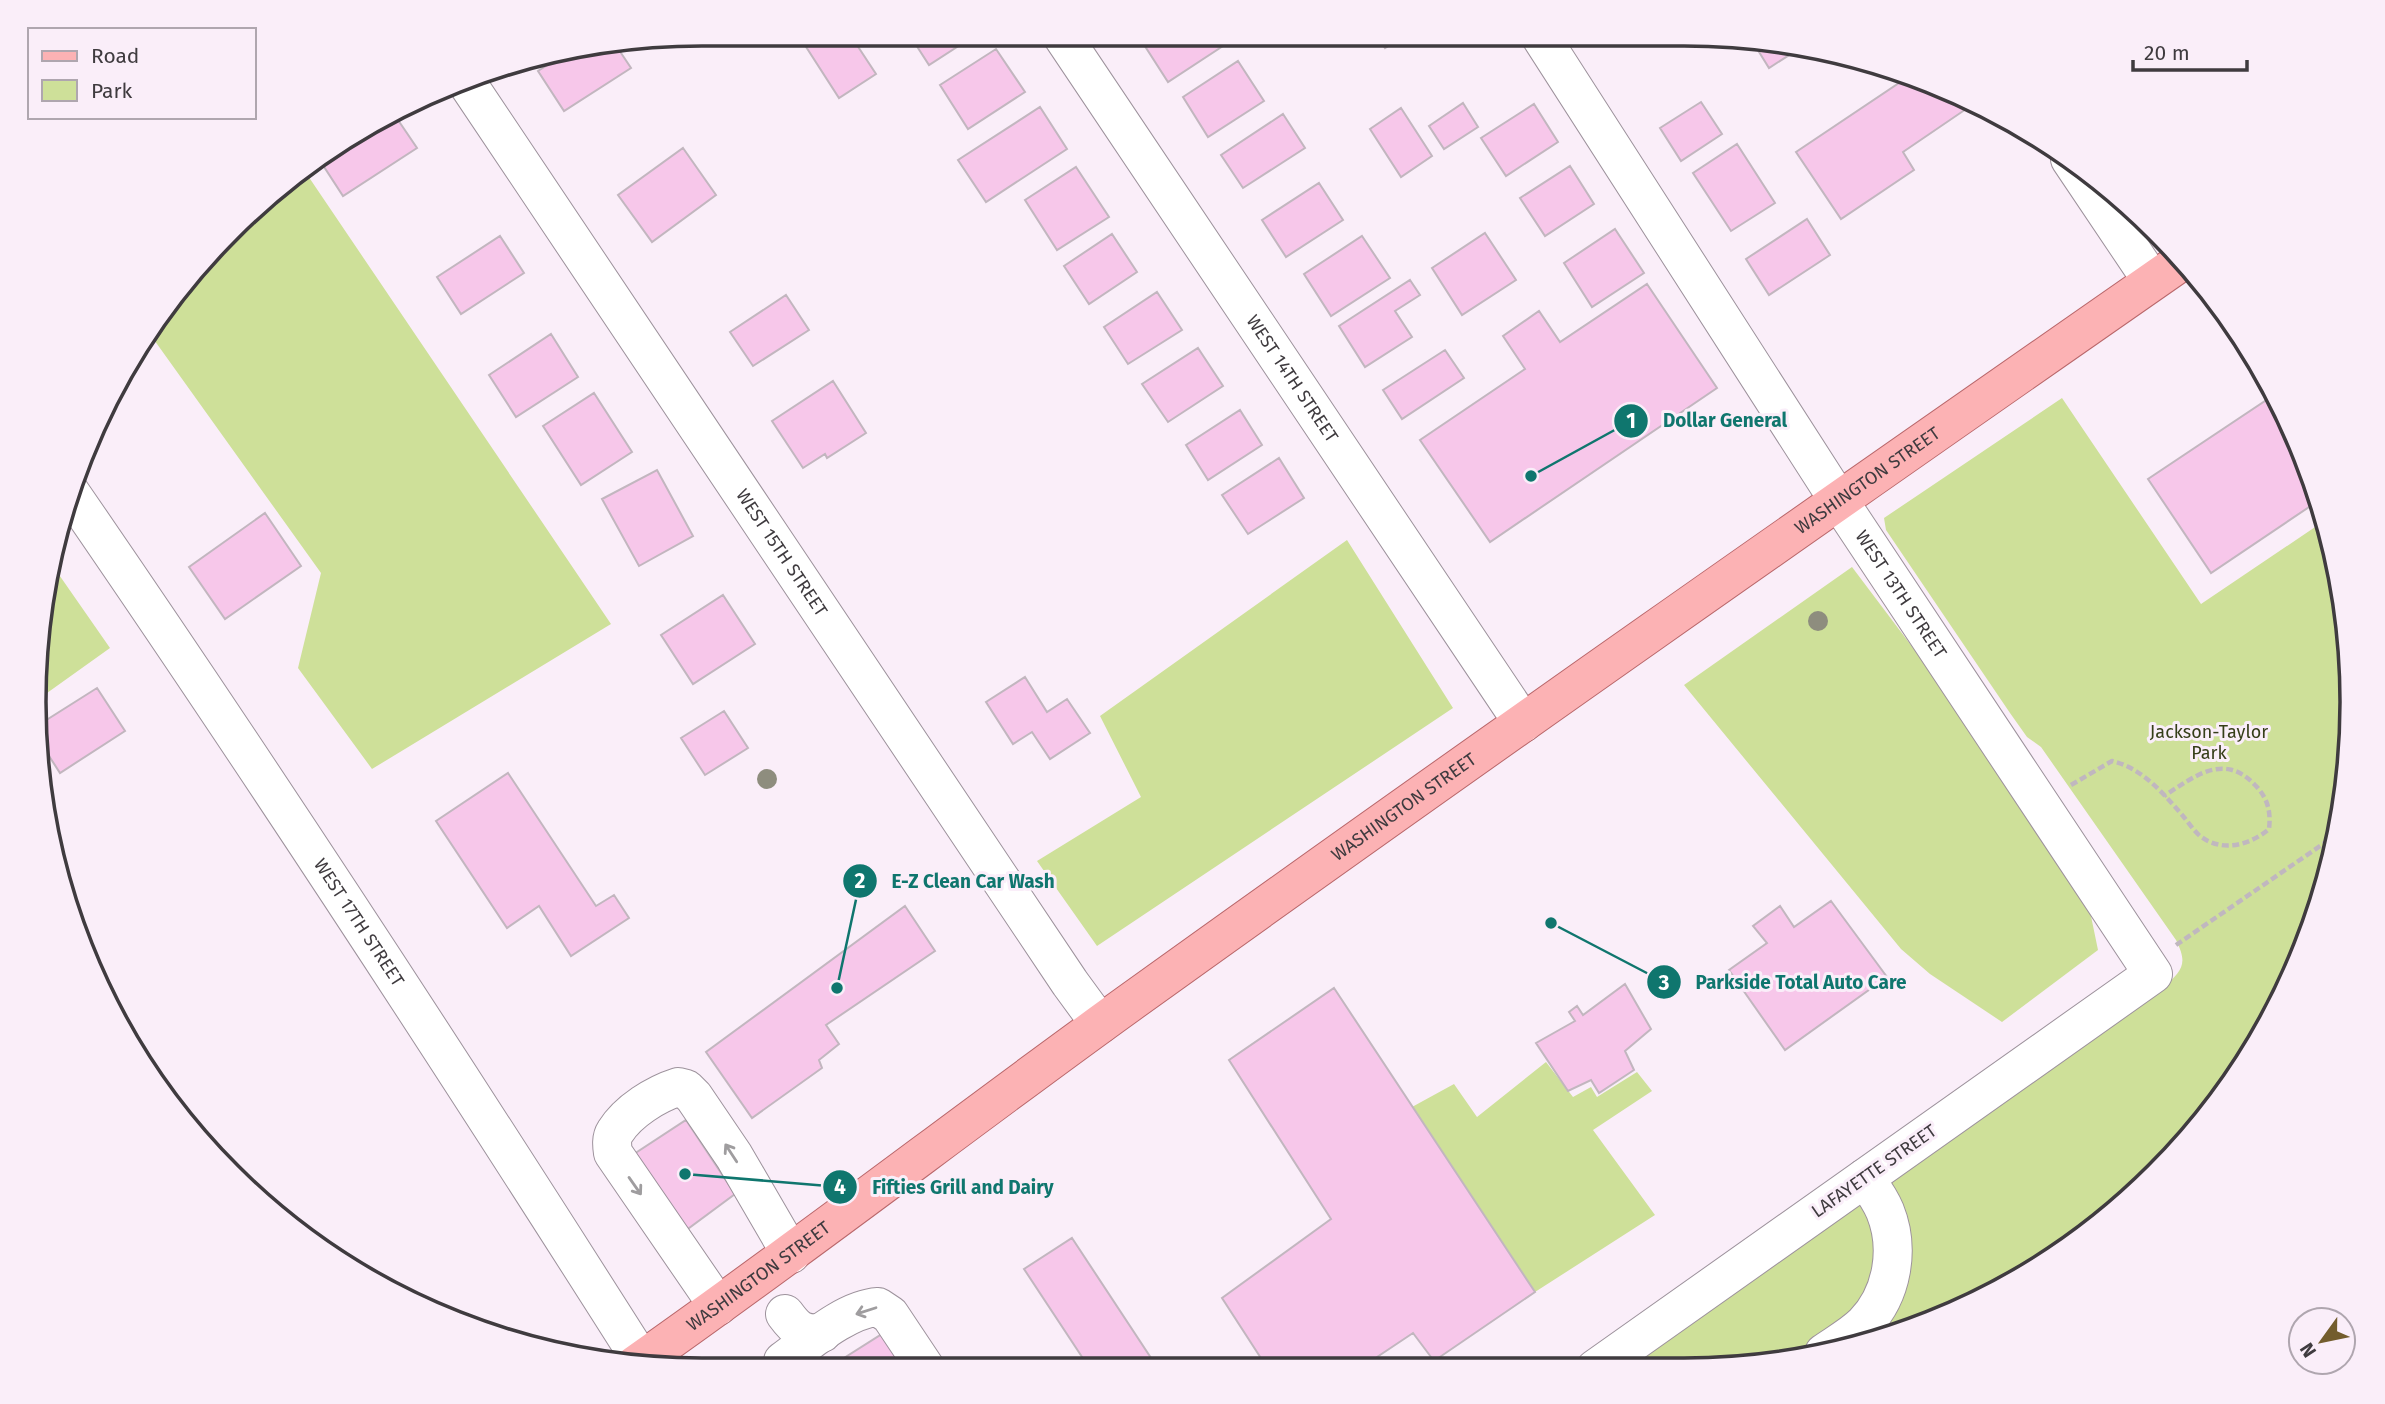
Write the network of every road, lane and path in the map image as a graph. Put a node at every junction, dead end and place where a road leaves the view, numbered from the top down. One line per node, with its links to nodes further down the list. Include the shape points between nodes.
1 (1069, 46): 8 (street, WEST 14TH STREET)
2 (1547, 46): 7 (street, WEST 13TH STREET)
3 (470, 88): 13 (street, WEST 15TH STREET)
4 (2104, 198): 5 (street)
5 (2167, 271): 7 (main road, WASHINGTON STREET)
6 (77, 502): 20 (street, WEST 17TH STREET, via 427,1023)
7 (1839, 502): 8 (main road, WASHINGTON STREET); 10 (street, WEST 13TH STREET)
8 (1523, 723): 13 (main road, WASHINGTON STREET)
9 (2164, 796): 9 (path, via 2200,836 2221,847 2254,841 2269,830 2271,811 2262,792 2231,768 2201,773); 10 (path, via 2141,774 2112,761)
10 (2040, 804): 12 (street, WEST 13TH STREET)
11 (2324, 844): 12 (path)
12 (2150, 969): 14 (street, LAFAYETTE STREET)
13 (1100, 1024): 15 (main road, WASHINGTON STREET)
14 (1865, 1178): 19 (street, via 1885,1210 1894,1251 1878,1305 1864,1324); 24 (street, LAFAYETTE STREET)
15 (791, 1254): 16 (main road, WASHINGTON STREET); 16 (street, one-way to 16, via 694,1097 678,1087 653,1097 614,1133 613,1153)
16 (718, 1306): 21 (main road, WASHINGTON STREET)
17 (785, 1314): 18 (street, via 803,1333)
18 (822, 1333): 22 (street); 23 (street, one-way to 18, via 890,1315 878,1307 850,1316)
19 (1845, 1338)
20 (633, 1355)
21 (647, 1356)
22 (787, 1358)
23 (919, 1358)
24 (1611, 1358)

